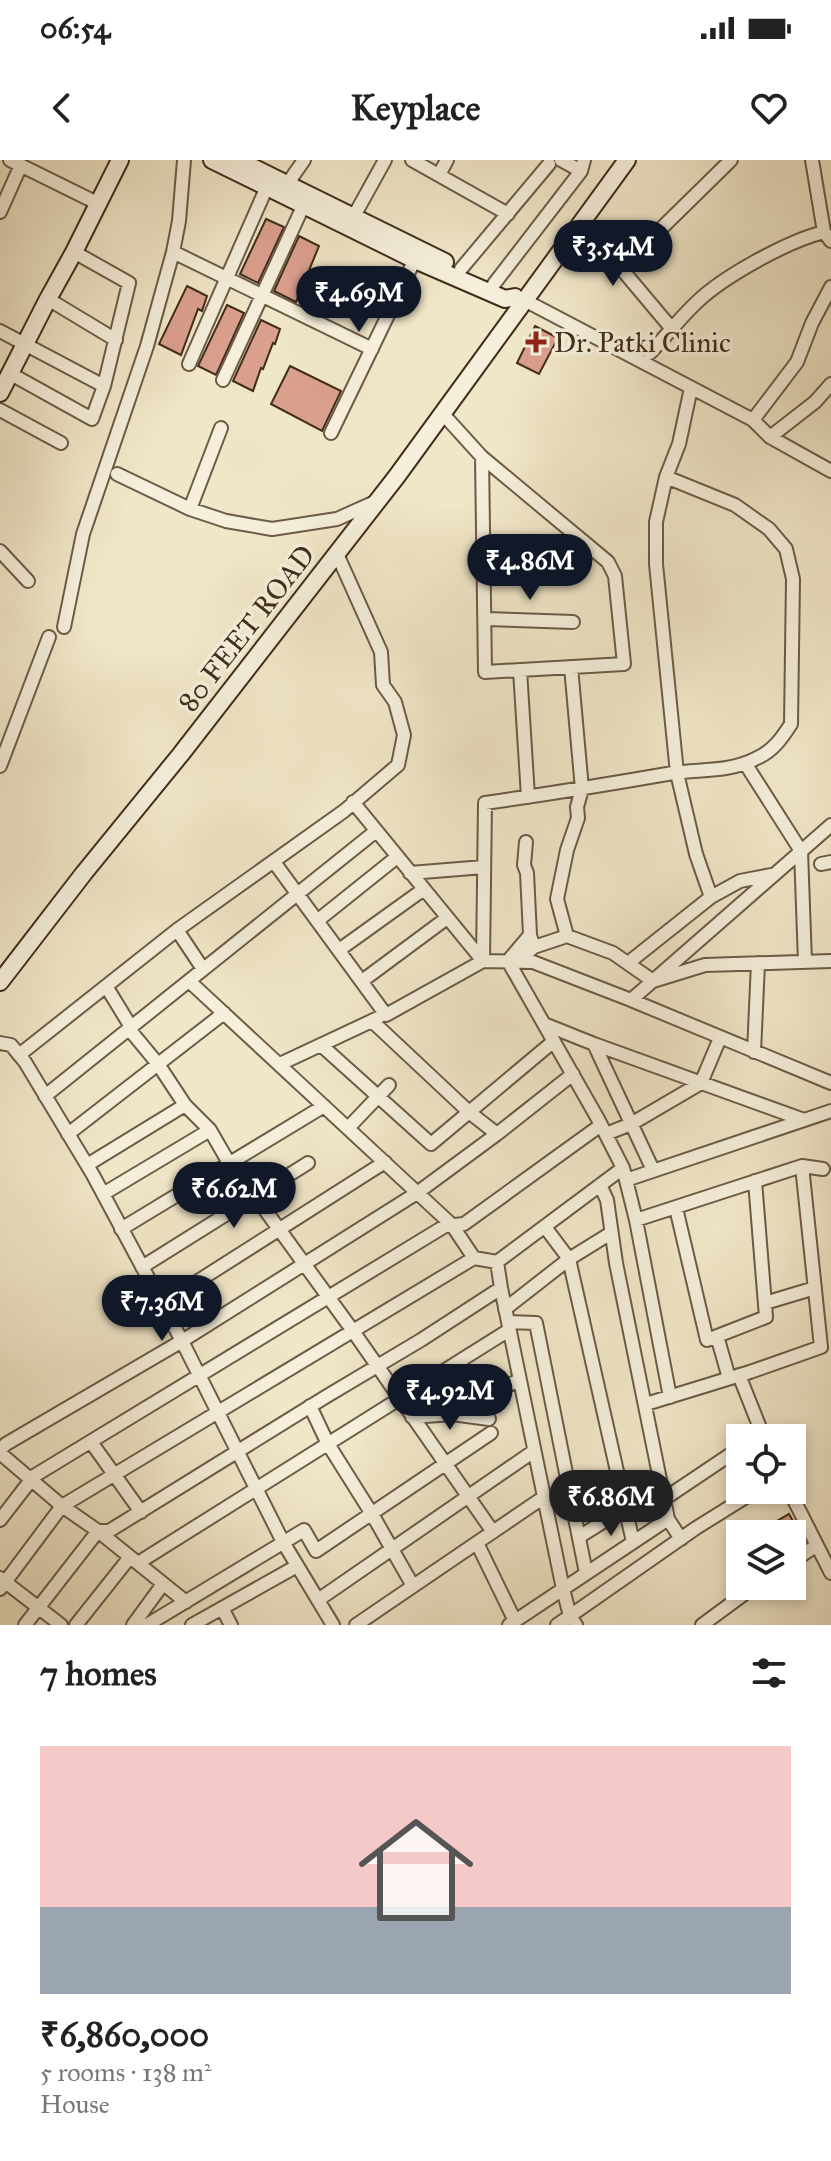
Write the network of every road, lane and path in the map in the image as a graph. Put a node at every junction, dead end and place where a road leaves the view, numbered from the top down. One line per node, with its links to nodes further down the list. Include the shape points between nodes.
1 (120, 160): 19 (main road)
2 (184, 160): 26 (street)
3 (212, 160): 16 (main road)
4 (238, 160): 16 (main road)
5 (304, 160): 17 (street)
6 (385, 160): 22 (street)
7 (412, 160): 15 (street)
8 (447, 160): 15 (street)
9 (627, 160): 23 (main road, 80 FEET ROAD)
10 (731, 160): 29 (street)
11 (812, 160): 24 (street)
12 (555, 162): 14 (street); 21 (street)
13 (16, 163): 19 (street); 20 (street)
14 (582, 165): 31 (street)
15 (439, 175): 21 (street)
16 (270, 181): 17 (main road); 18 (main road); 30 (street)
17 (288, 183): 18 (main road)
18 (307, 200): 22 (main road); 27 (main road); 33 (street)
19 (97, 203): 25 (main road)
20 (0, 212)
21 (508, 214): 28 (street)
22 (354, 216): 27 (main road)
23 (583, 223): 29 (street); 35 (main road, 80 FEET ROAD)
24 (828, 236): 36 (street, via 807,236 742,270 699,300)
25 (74, 252): 34 (main road); 38 (street, via 129,283)
26 (173, 252): 30 (street); 67 (street, via 83,534)
27 (417, 255): 28 (main road); 35 (main road, via 505,299); 40 (street)
28 (461, 269): 31 (main road)
29 (620, 269): 36 (street)
30 (227, 278): 33 (street); 42 (street)
31 (494, 284): 35 (main road)
32 (831, 287): 51 (street, via 797,362)
33 (262, 295): 40 (street); 44 (street)
34 (48, 299): 38 (street); 39 (main road)
35 (521, 299): 47 (street); 50 (main road, 80 FEET ROAD)
36 (672, 329): 41 (street)
37 (0, 331): 39 (street)
38 (116, 340): 46 (street)
39 (24, 345): 43 (main road); 46 (street)
40 (372, 349): 53 (street)
41 (650, 353)
42 (189, 364)
43 (11, 374): 46 (street, via 92,419); 48 (main road)
44 (223, 380)
45 (831, 384): 54 (street)
46 (104, 386)
47 (691, 388): 51 (street); 59 (street)
48 (0, 393)
49 (0, 410): 55 (street)
50 (443, 414): 56 (street); 60 (main road, 80 FEET ROAD)
51 (753, 420): 54 (street)
52 (221, 428): 61 (street)
53 (331, 433)
54 (770, 437): 57 (street)
55 (61, 443)
56 (482, 457): 65 (street); 69 (street, via 608,562 615,576 624,664)
57 (831, 471)
58 (117, 474): 61 (street)
59 (666, 477): 72 (street, via 735,505 769,529 786,549 793,579 791,724 780,742); 74 (street, via 656,522 656,564)
60 (378, 501): 61 (street, via 337,519 272,529); 63 (main road, 80 FEET ROAD)
61 (190, 509)
62 (0, 551): 64 (street)
63 (337, 554): 77 (street, via 381,652 383,685 395,702 404,735 398,765); 106 (main road, 80 FEET ROAD)
64 (28, 581)
65 (485, 619): 66 (street); 70 (street, via 485,672)
66 (573, 622)
67 (64, 627)
68 (49, 637): 71 (street)
69 (571, 667): 70 (street); 75 (street)
70 (520, 670): 76 (street)
71 (6, 728): 73 (street)
72 (745, 763): 74 (street); 81 (street)
73 (0, 766)
74 (677, 773): 75 (street); 89 (street)
75 (582, 789): 76 (street); 93 (street, via 557,899)
76 (528, 797): 84 (street, via 485,803)
77 (353, 802): 79 (street); 83 (street)
78 (831, 825): 81 (street)
79 (376, 831): 82 (street); 88 (street)
80 (526, 842): 94 (street)
81 (801, 851): 86 (street); 99 (street)
82 (397, 857): 85 (street); 91 (street)
83 (274, 862): 88 (street); 92 (street)
84 (484, 867): 85 (street); 96 (street)
85 (410, 873): 87 (street)
86 (774, 875): 89 (street, via 740,881); 105 (street)
87 (424, 889): 90 (street); 95 (street)
88 (298, 894): 91 (street); 102 (street)
89 (711, 897): 100 (street)
90 (447, 918): 96 (street); 104 (street)
91 (317, 921): 95 (street)
92 (177, 930): 102 (street); 107 (street)
93 (567, 936): 94 (street); 100 (street)
94 (532, 941): 97 (street)
95 (339, 950): 104 (street)
96 (483, 961): 97 (street); 110 (street)
97 (513, 961): 108 (street, via 533,962); 112 (street)
98 (831, 961): 99 (street)
99 (805, 962): 101 (street)
100 (628, 963): 105 (street)
101 (758, 963): 105 (street, via 705,965); 119 (street)
102 (203, 969): 103 (street)
103 (189, 981): 109 (street); 113 (street)
104 (362, 981): 110 (street)
105 (653, 981): 108 (street)
106 (0, 982)
107 (106, 986): 113 (street); 120 (street)
108 (631, 1000): 114 (street)
109 (224, 1013): 121 (street); 122 (street)
110 (386, 1015): 111 (street)
111 (372, 1021): 118 (street); 132 (street)
112 (544, 1024): 115 (street); 117 (street)
113 (129, 1029): 121 (street); 127 (street)
114 (720, 1038): 119 (street); 124 (street)
115 (554, 1041): 123 (street); 132 (street)
116 (0, 1043): 120 (street, via 11,1045)
117 (594, 1044): 124 (street); 134 (street)
118 (321, 1045): 122 (street); 128 (street)
119 (754, 1052): 125 (street)
120 (19, 1055): 127 (street)
121 (158, 1064): 129 (street); 138 (street)
122 (280, 1064): 130 (street)
123 (573, 1074): 136 (street); 139 (street)
124 (701, 1083): 133 (street); 134 (street)
125 (831, 1083)
126 (389, 1085): 128 (street)
127 (45, 1096): 138 (street)
128 (378, 1096): 132 (street, via 431,1144); 135 (street)
129 (185, 1105): 137 (street); 143 (street)
130 (324, 1106): 135 (street); 141 (street)
131 (831, 1111): 133 (street)
132 (469, 1112): 139 (street)
133 (804, 1120): 146 (street)
134 (631, 1124): 136 (street); 146 (street)
135 (348, 1128): 140 (street)
136 (603, 1129): 147 (street); 155 (street, via 464,1224)
137 (210, 1130): 141 (street); 151 (street)
138 (68, 1134): 143 (street)
139 (497, 1134): 150 (street)
140 (385, 1162): 150 (street); 158 (street)
141 (229, 1163): 152 (street); 157 (street)
142 (308, 1163): 152 (street)
143 (87, 1165): 151 (street)
144 (802, 1166): 145 (street); 148 (street); 166 (street)
145 (823, 1169)
146 (653, 1170): 147 (street)
147 (624, 1174): 149 (street); 154 (street)
148 (755, 1181): 153 (street); 168 (street)
149 (600, 1185): 156 (street); 159 (street)
150 (417, 1193): 155 (street); 163 (street)
151 (103, 1194): 157 (street)
152 (255, 1196): 158 (street); 164 (street)
153 (676, 1208): 154 (street); 174 (street, via 707,1340)
154 (636, 1220): 180 (street)
155 (452, 1225): 160 (street); 167 (street)
156 (545, 1227): 161 (street); 162 (street)
157 (121, 1229): 164 (street)
158 (280, 1229): 163 (street); 169 (street)
159 (611, 1233): 161 (street); 182 (street)
160 (474, 1258): 162 (street); 173 (street)
161 (569, 1259): 170 (street); 206 (street)
162 (497, 1262): 165 (street)
163 (303, 1263): 167 (street); 175 (street)
164 (142, 1267): 169 (street)
165 (501, 1288): 170 (street); 176 (street)
166 (815, 1288): 168 (street); 171 (street)
167 (328, 1298): 173 (street); 177 (street)
168 (765, 1303): 174 (street, via 766,1317)
169 (162, 1304): 175 (street)
170 (505, 1309): 172 (street)
171 (825, 1325): 178 (street, via 821,1347)
172 (509, 1326): 179 (street); 181 (street); 213 (street, via 536,1323)
173 (353, 1331): 176 (street); 184 (street)
174 (717, 1336): 178 (street)
175 (182, 1341): 177 (street); 193 (street)
176 (377, 1366): 181 (street); 183 (street)
177 (200, 1376): 184 (street); 190 (street)
178 (734, 1377): 180 (street); 188 (street)
179 (520, 1380): 185 (street, via 487,1394); 192 (street)
180 (670, 1397): 182 (street)
181 (400, 1399): 186 (street); 191 (street)
182 (646, 1404): 202 (street)
183 (310, 1406): 191 (street); 194 (street)
184 (218, 1413): 194 (street); 197 (street)
185 (461, 1415): 186 (street); 187 (street)
186 (412, 1417): 196 (street)
187 (489, 1419)
188 (756, 1424)
189 (491, 1433): 196 (street)
190 (91, 1442): 197 (street); 198 (street)
191 (328, 1444): 199 (street); 208 (street)
192 (534, 1451): 200 (street); 201 (street)
193 (0, 1452): 198 (street)
194 (238, 1452): 199 (street); 207 (street)
195 (726, 1457): 202 (street)
196 (445, 1464): 200 (street); 208 (street)
197 (114, 1476): 205 (street); 207 (street)
198 (31, 1480): 205 (street); 210 (street)
199 (257, 1490): 215 (street); 221 (street)
200 (467, 1497): 212 (street); 219 (street)
201 (544, 1497): 212 (street); 228 (street)
202 (664, 1499): 209 (street)
203 (735, 1504): 214 (street)
204 (796, 1504): 218 (street)
205 (62, 1506): 211 (street); 225 (street)
206 (625, 1508): 213 (street); 216 (street)
207 (141, 1512): 211 (street, via 109,1531)
208 (372, 1514): 215 (street, via 316,1551 304,1530); 219 (street)
209 (668, 1519): 214 (street); 216 (street)
210 (0, 1520)
211 (98, 1531): 221 (street); 232 (street)
212 (493, 1532): 217 (street)
213 (579, 1537): 223 (street)
214 (681, 1539): 234 (street)
215 (283, 1542): 222 (street); 231 (street)
216 (633, 1542): 223 (street)
217 (477, 1543): 227 (street); 235 (street)
218 (817, 1545): 220 (street); 224 (street)
219 (391, 1550): 227 (street); 229 (street)
220 (806, 1552)
221 (134, 1560): 226 (street); 238 (street)
222 (297, 1566): 229 (street); 233 (street)
223 (586, 1573): 228 (street)
224 (831, 1573)
225 (2, 1583): 232 (street)
226 (163, 1584): 231 (street); 239 (street)
227 (413, 1586): 244 (street)
228 (563, 1589): 234 (street); 235 (street)
229 (318, 1600): 243 (street)
230 (736, 1600): 246 (street)
231 (186, 1602): 240 (street)
232 (39, 1607): 236 (street); 237 (street)
233 (222, 1608): 241 (street); 242 (street)
234 (573, 1621): 245 (street)
235 (512, 1623)
236 (25, 1625)
237 (61, 1625)
238 (76, 1625)
239 (133, 1625)
240 (147, 1625)
241 (192, 1625)
242 (231, 1625)
243 (333, 1625)
244 (356, 1625)
245 (557, 1625)
246 (702, 1625)

